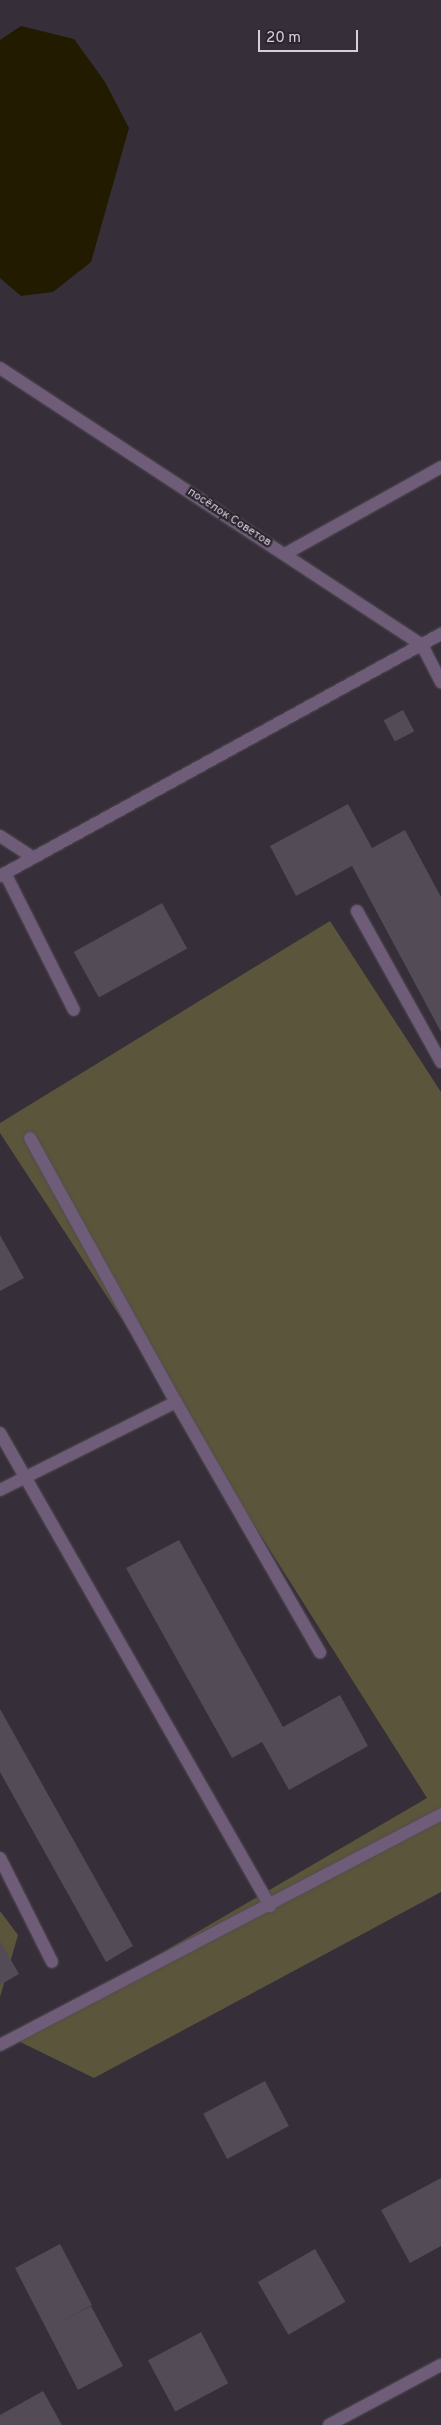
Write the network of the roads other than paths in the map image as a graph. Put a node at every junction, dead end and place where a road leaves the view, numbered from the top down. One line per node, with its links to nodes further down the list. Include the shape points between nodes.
1 (0, 368): 3 (street, посёлок Советов)
2 (441, 467): 3 (street)
3 (285, 554): 5 (street, посёлок Советов)
4 (441, 634): 5 (street)
5 (422, 645): 6 (street, посёлок Советов); 8 (street)
6 (441, 682)
7 (0, 836): 8 (street)
8 (32, 857): 9 (street)
9 (2, 875): 11 (street)
10 (357, 911): 12 (street)
11 (74, 1010)
12 (441, 1062)
13 (30, 1138): 14 (street)
14 (176, 1402): 16 (street); 18 (street)
15 (0, 1433): 16 (street)
16 (24, 1476): 17 (street); 21 (street)
17 (0, 1490)
18 (320, 1652)
19 (441, 1814): 21 (street)
20 (0, 1858): 22 (street)
21 (270, 1906): 23 (street)
22 (52, 1962)
23 (0, 2046)
24 (441, 2365): 25 (street)
25 (329, 2425)

